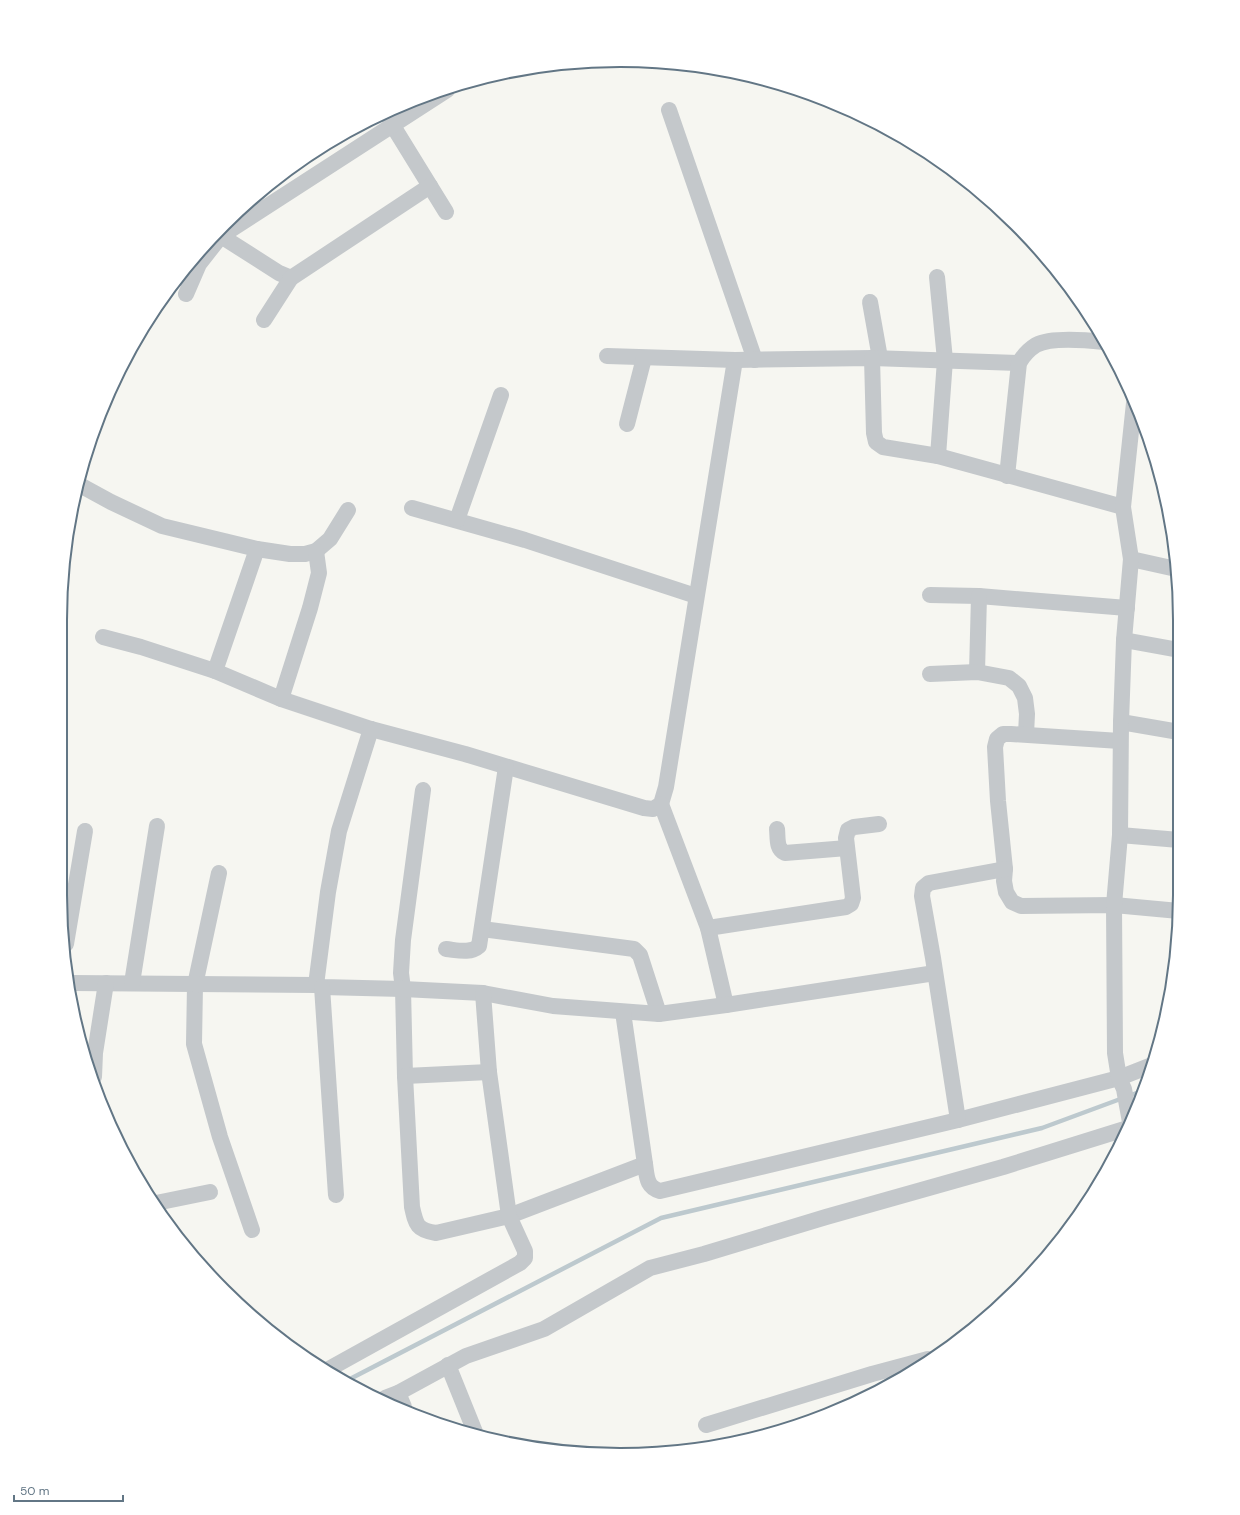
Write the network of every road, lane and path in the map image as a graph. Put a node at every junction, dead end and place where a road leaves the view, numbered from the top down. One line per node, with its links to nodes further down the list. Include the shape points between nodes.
1 (415, 106): 3 (street)
2 (669, 110): 19 (street)
3 (390, 119): 4 (street); 6 (street)
4 (430, 186): 5 (street); 10 (street)
5 (446, 212)
6 (225, 233)
7 (221, 236): 10 (street)
8 (215, 243): 11 (street, via 199,264)
9 (937, 277): 20 (street)
10 (291, 278): 13 (street)
11 (186, 294)
12 (870, 302): 17 (street)
13 (264, 320)
14 (1097, 341): 21 (street, via 1053,341 1037,345 1025,354)
15 (607, 356): 16 (street)
16 (644, 358): 18 (street); 24 (street)
17 (876, 358): 19 (street); 20 (street); 25 (street, via 876,442 883,447)
18 (734, 360): 19 (street); 37 (street)
19 (755, 360)
20 (945, 360): 21 (street); 25 (street)
21 (1019, 363): 26 (street)
22 (501, 395): 31 (street)
23 (1133, 413): 28 (street)
24 (627, 424)
25 (938, 456): 26 (street)
26 (1007, 476): 28 (street)
27 (84, 487): 32 (street, via 162,526)
28 (1124, 507): 34 (street)
29 (412, 508): 31 (street)
30 (348, 510): 33 (street, via 330,539)
31 (457, 520): 37 (street)
32 (256, 549): 33 (street, via 305,554); 43 (street)
33 (316, 551): 46 (street, via 319,573)
34 (1131, 559): 35 (street); 39 (street)
35 (1170, 568)
36 (930, 595): 38 (street)
37 (696, 596): 54 (street, via 666,787)
38 (979, 596): 39 (street); 44 (street)
39 (1127, 608): 41 (street)
40 (103, 637): 43 (street)
41 (1124, 640): 42 (street); 47 (street)
42 (1173, 649)
43 (215, 671): 46 (street)
44 (977, 672): 45 (street); 50 (street, via 1008,678 1019,686 1025,698)
45 (930, 674)
46 (281, 699): 48 (street)
47 (1121, 722): 49 (street); 51 (street)
48 (371, 730): 52 (street); 75 (street, via 339,831 328,892)
49 (1173, 731)
50 (1026, 734): 51 (street); 62 (street, via 1003,734 997,739 995,747)
51 (1120, 741): 59 (street)
52 (506, 767): 54 (street, via 644,808 653,809); 67 (street)
53 (424, 790): 76 (street, via 403,940)
54 (660, 804): 66 (street)
55 (879, 824): 61 (street, via 848,830)
56 (157, 826): 73 (street)
57 (777, 829): 61 (street, via 778,847 785,853)
58 (85, 831): 68 (street)
59 (1120, 835): 60 (street); 64 (street)
60 (1173, 839)
61 (847, 848): 66 (street, via 853,898 851,904 846,907)
62 (1005, 869): 64 (street, via 1006,892 1012,902 1021,906); 70 (street, via 929,883 924,888 922,896)
63 (219, 873): 74 (street)
64 (1114, 905): 65 (street); 85 (street, via 1115,1052)
65 (1173, 910)
66 (708, 928): 78 (street)
67 (482, 930): 69 (street, via 479,946 475,950); 80 (street, via 634,949 640,955)
68 (68, 932)
69 (446, 949)
70 (935, 973): 78 (street); 87 (street)
71 (75, 983): 72 (street)
72 (106, 983): 73 (street); 81 (street)
73 (132, 983): 74 (street)
74 (196, 985): 75 (street); 94 (street, via 194,1044 220,1137)
75 (319, 986): 76 (street); 91 (street)
76 (403, 989): 77 (street); 84 (street)
77 (483, 993): 79 (street, via 553,1006); 83 (street)
78 (726, 1005): 80 (street)
79 (623, 1012): 80 (street); 89 (street)
80 (659, 1014)
81 (90, 1053)
82 (1145, 1069): 85 (street)
83 (488, 1072): 84 (street); 93 (street)
84 (405, 1076): 93 (street, via 412,1208 416,1224 424,1231 436,1233)
85 (1121, 1083): 86 (street); 87 (street)
86 (1127, 1115)
87 (958, 1120): 89 (street, via 660,1191 653,1189 649,1184)
88 (1123, 1125): 96 (street, via 1003,1167 650,1268 544,1329 466,1356)
89 (645, 1164): 93 (street)
90 (210, 1192): 92 (street)
91 (336, 1195)
92 (160, 1202)
93 (509, 1216): 97 (street, via 525,1251 525,1258 520,1263)
94 (252, 1230)
95 (915, 1363): 99 (street)
96 (448, 1365): 98 (street); 100 (street)
97 (332, 1367)
98 (396, 1400)
99 (706, 1425)
100 (473, 1428)

